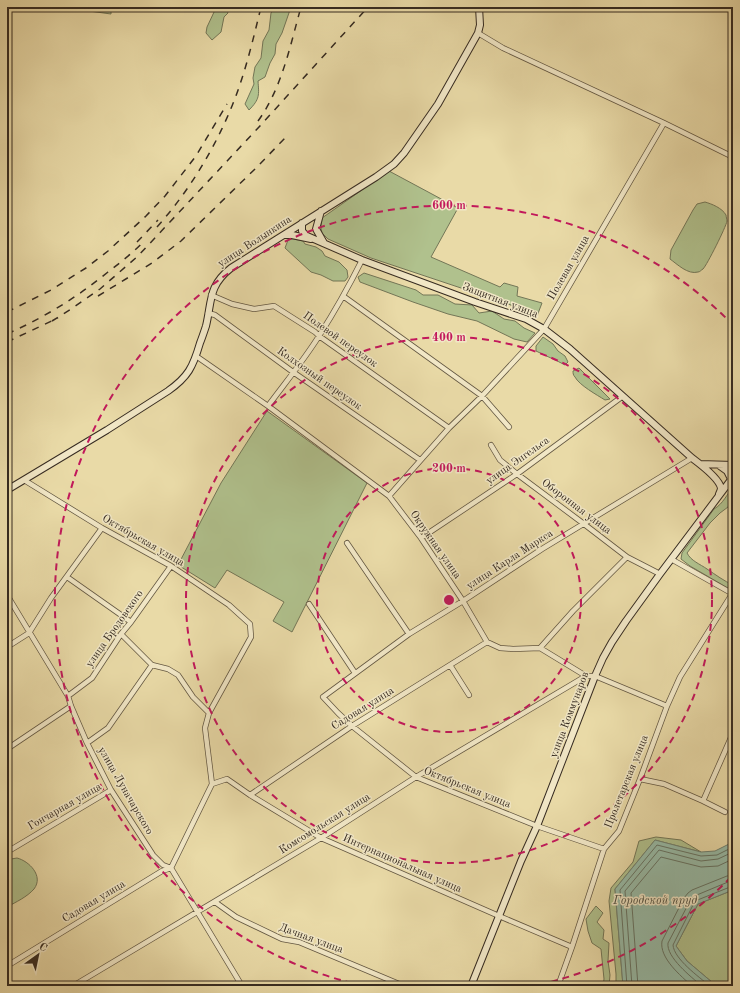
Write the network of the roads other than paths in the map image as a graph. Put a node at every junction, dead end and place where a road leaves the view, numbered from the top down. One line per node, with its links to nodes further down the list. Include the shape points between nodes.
1 (479, 7): 2 (street, улица Волынкина)
2 (478, 33): 3 (street, via 503,48); 5 (street, улица Волынкина, via 438,104 404,153 376,177)
3 (664, 123): 4 (street); 14 (street, Полевая улица)
4 (733, 157)
5 (321, 210): 6 (street, улица Волынкина); 7 (street)
6 (304, 222): 7 (street); 8 (street, улица Волынкина); 9 (street, via 302,231)
7 (316, 229): 9 (street)
8 (284, 235): 9 (street); 11 (street, улица Волынкина, via 223,274)
9 (324, 243): 10 (street, Защитная улица)
10 (362, 260): 12 (street); 14 (street, Защитная улица, via 521,317)
11 (211, 295): 13 (street, улица Волынкина); 15 (street, Полевой переулок, via 232,304 254,309 274,306)
12 (343, 296): 15 (street); 18 (street)
13 (208, 313): 16 (street, улица Волынкина); 17 (street, Колхозный переулок, via 215,315)
14 (544, 329): 18 (street, Полевая улица); 19 (street, Защитная улица)
15 (319, 336): 17 (street); 22 (street, Полевой переулок)
16 (196, 356): 20 (street, Окружная улица); 30 (street, улица Волынкина, via 192,367 178,384)
17 (293, 372): 20 (street); 25 (street, Колхозный переулок)
18 (482, 396): 21 (street); 22 (street, Полевая улица)
19 (623, 396): 24 (street, Защитная улица); 29 (street, улица Энгельса)
20 (268, 406): 34 (street, Окружная улица)
21 (509, 427)
22 (449, 428): 25 (street, Полевая улица)
23 (491, 445): 29 (street, Оборонная улица, via 500,460)
24 (692, 458): 26 (street, Защитная улица); 36 (street, улица Карла Маркса)
25 (420, 460): 34 (street, Полевая улица)
26 (700, 464): 27 (street); 31 (street, Защитная улица)
27 (716, 465): 28 (street); 32 (street, via 727,470)
28 (733, 466)
29 (517, 474): 36 (street, Оборонная улица); 38 (street, улица Энгельса)
30 (24, 480): 33 (street, улица Волынкина); 37 (street, Октябрьская улица)
31 (718, 480): 32 (street); 35 (street, via 721,487)
32 (731, 480): 35 (street, улица Коммунаров)
33 (7, 490)
34 (389, 496): 38 (street, Окружная улица)
35 (719, 496): 41 (street, улица Коммунаров)
36 (584, 524): 40 (street, Оборонная улица); 47 (street, улица Карла Маркса)
37 (102, 528): 42 (street, Октябрьская улица); 44 (street)
38 (421, 538): 47 (street, Окружная улица)
39 (346, 543): 52 (street)
40 (627, 557): 43 (street, Оборонная улица); 55 (street)
41 (671, 559): 43 (street, улица Коммунаров); 45 (street)
42 (171, 566): 49 (street, улица Бродовского); 66 (street, Октябрьская улица, via 229,605 250,624 251,637)
43 (660, 574): 60 (street, улица Коммунаров, via 612,642)
44 (67, 577): 49 (street); 50 (street)
45 (732, 594): 65 (street, Пролетарская улица, via 680,677)
46 (7, 595): 50 (street, улица Луначарского)
47 (463, 601): 52 (street, улица Карла Маркса); 53 (street, Окружная улица)
48 (309, 604): 58 (street)
49 (131, 622): 51 (street, улица Бродовского)
50 (29, 632): 54 (street); 62 (street, улица Луначарского)
51 (122, 634): 56 (street); 62 (street, улица Бродовского, via 92,678)
52 (409, 634): 58 (street, улица Карла Маркса)
53 (488, 642): 55 (street, via 500,648); 57 (street, Садовая улица)
54 (7, 648)
55 (540, 648): 59 (street)
56 (152, 665): 66 (street, via 168,669 178,675 193,697); 69 (street, via 108,728)
57 (450, 665): 61 (street); 67 (street, Садовая улица)
58 (355, 673): 63 (street, улица Карла Маркса)
59 (586, 676): 60 (street); 71 (street, Комсомольская улица)
60 (595, 676): 65 (street); 78 (street, улица Коммунаров)
61 (469, 695)
62 (68, 696): 64 (street, улица Луначарского)
63 (323, 697): 67 (street, Октябрьская улица)
64 (71, 706): 69 (street, улица Луначарского); 70 (street)
65 (667, 706): 72 (street, Пролетарская улица)
66 (209, 713): 73 (street, via 206,728)
67 (352, 726): 71 (street, Октябрьская улица); 75 (street, Садовая улица)
68 (733, 733): 76 (street)
69 (87, 743): 74 (street, улица Луначарского)
70 (7, 749)
71 (416, 777): 78 (street, Октябрьская улица); 79 (street, Комсомольская улица)
72 (640, 779): 76 (street, via 664,784); 80 (street, Пролетарская улица, via 619,831)
73 (212, 784): 75 (street, Интернациональная улица, via 227,779); 82 (street)
74 (111, 790): 81 (street, Гончарная улица); 82 (street, улица Луначарского, via 153,855 163,865)
75 (250, 795): 79 (street, Интернациональная улица)
76 (703, 801): 77 (street)
77 (725, 812)
78 (537, 826): 80 (street, Октябрьская улица); 85 (street, улица Коммунаров)
79 (321, 838): 83 (street, Комсомольская улица); 85 (street, Интернациональная улица)
80 (604, 849): 86 (street, Пролетарская улица)
81 (7, 852)
82 (171, 868): 84 (street, улица Луначарского); 87 (street, Садовая улица, via 162,871)
83 (215, 902): 84 (street, Комсомольская улица); 90 (street, Дачная улица, via 236,916 282,939 299,942)
84 (197, 912): 88 (street, Комсомольская улица); 89 (street, улица Луначарского)
85 (499, 916): 86 (street, Интернациональная улица); 91 (street, улица Коммунаров)
86 (572, 947): 92 (street, Пролетарская улица)
87 (7, 966)
88 (73, 986)
89 (242, 986)
90 (404, 986)
91 (471, 986)
92 (558, 986)

